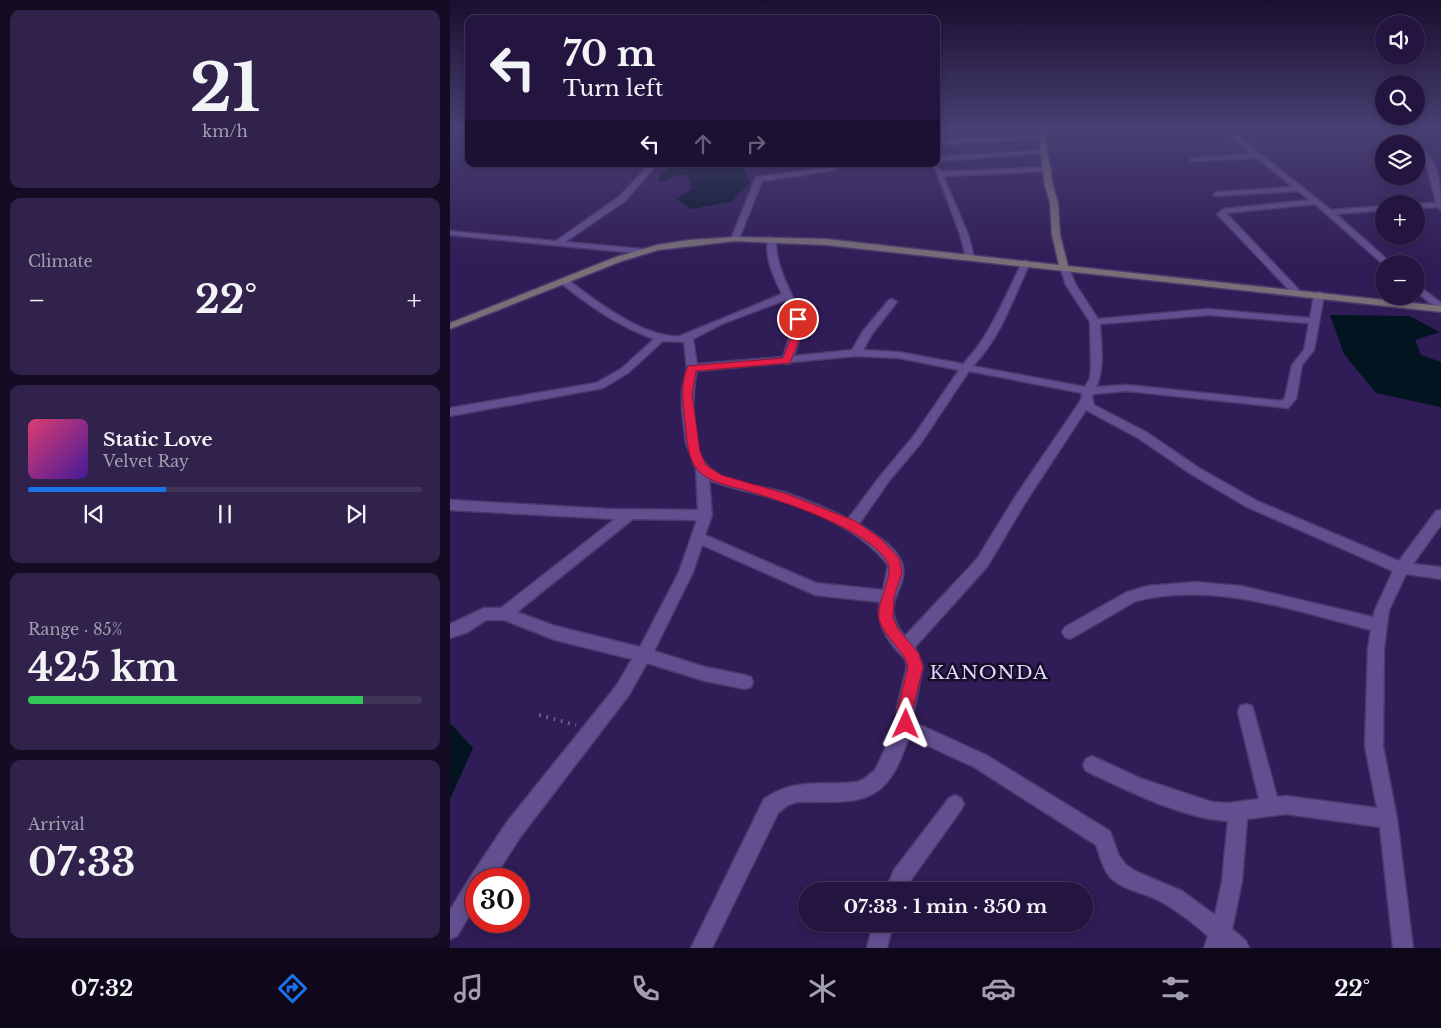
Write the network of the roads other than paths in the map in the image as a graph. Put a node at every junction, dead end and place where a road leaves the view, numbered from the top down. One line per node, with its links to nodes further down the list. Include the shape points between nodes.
1 (645, 174): 17 (street, via 622,199)
2 (795, 174): 15 (street, via 759,179)
3 (938, 174): 20 (street, via 964,234)
4 (1048, 174): 22 (main road, via 1056,235)
5 (1280, 174): 7 (street)
6 (1433, 174): 11 (street)
7 (1299, 189): 8 (street); 9 (street)
8 (1218, 194)
9 (1316, 202): 13 (street); 24 (street, via 1231,210 1221,214)
10 (1425, 206): 11 (street)
11 (1441, 206)
12 (1375, 209): 13 (street)
13 (1329, 212): 19 (street)
14 (450, 233): 17 (street)
15 (735, 239): 16 (main road); 18 (main road)
16 (772, 239): 20 (main road); 26 (street, via 773,264)
17 (558, 243): 18 (street)
18 (643, 252): 23 (main road)
19 (1378, 255)
20 (970, 257): 21 (main road)
21 (1026, 263): 22 (main road); 37 (street, via 978,357)
22 (1064, 267): 24 (main road); 31 (street)
23 (564, 281): 32 (main road); 33 (street, via 640,330)
24 (1296, 292): 27 (main road)
25 (1425, 294): 29 (street)
26 (786, 295): 34 (street); 36 (street, via 799,324)
27 (1320, 295): 29 (main road); 30 (street)
28 (892, 302): 35 (street, via 867,333)
29 (1441, 308)
30 (1315, 321): 31 (street, via 1208,312); 39 (street, via 1309,350 1297,365 1290,399 1284,405 1127,388)
31 (1095, 322): 39 (street, via 1096,367)
32 (450, 326)
33 (661, 338): 34 (street); 40 (street, via 600,386)
34 (688, 338): 38 (street)
35 (856, 353): 36 (street); 37 (street, via 899,355)
36 (787, 361): 38 (street)
37 (966, 366): 39 (street); 46 (street, via 917,440)
38 (692, 368): 41 (street, via 687,394 692,441)
39 (1088, 396): 48 (street, via 1095,411 1142,435 1252,504); 55 (street, via 982,563)
40 (450, 412)
41 (702, 468): 44 (street); 46 (street, via 717,478 783,497)
42 (453, 508): 43 (street)
43 (629, 515): 44 (street); 51 (street)
44 (705, 515): 47 (street)
45 (1441, 515): 48 (street)
46 (851, 524): 50 (street, via 894,562 895,572)
47 (698, 538): 50 (street, via 816,589); 56 (street, via 682,580)
48 (1402, 568): 49 (street); 52 (street)
49 (1441, 573)
50 (888, 597): 55 (street, via 886,618 892,633)
51 (504, 614): 53 (street, via 484,614); 56 (street, via 555,633)
52 (1378, 626): 54 (street, via 1241,592 1195,588 1132,596); 64 (street, via 1374,746)
53 (450, 631)
54 (1070, 632)
55 (904, 648): 59 (street, via 914,659 915,667 905,712)
56 (644, 655): 57 (street); 65 (street, via 623,690 514,829)
57 (744, 682)
58 (1246, 712): 62 (street)
59 (906, 724): 70 (street, via 912,730 980,761 1099,835 1108,848 1111,862 1120,872 1166,893); 71 (street, via 881,776 871,786 857,791 786,795 771,806)
60 (1092, 765): 63 (street, via 1140,787 1212,811)
61 (955, 804): 66 (street)
62 (1270, 807): 63 (street); 64 (street, via 1286,805)
63 (1238, 811): 70 (street, via 1234,861)
64 (1388, 819): 74 (street)
65 (488, 868)
66 (899, 882)
67 (465, 904): 68 (street)
68 (450, 929)
69 (881, 932): 72 (street)
70 (1217, 941): 73 (street)
71 (701, 948)
72 (877, 948)
73 (1239, 948)
74 (1403, 948)

